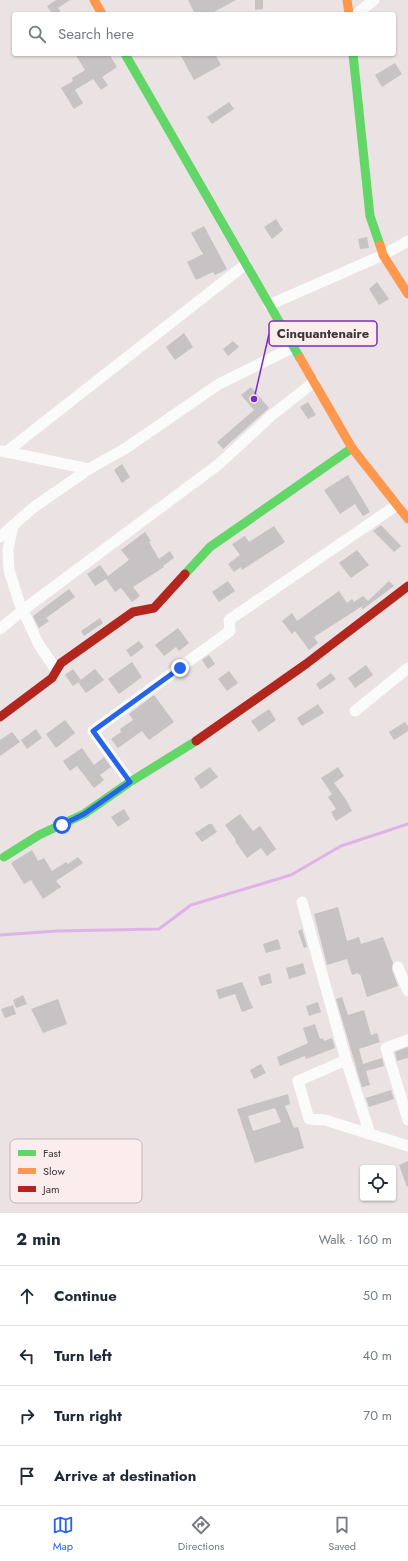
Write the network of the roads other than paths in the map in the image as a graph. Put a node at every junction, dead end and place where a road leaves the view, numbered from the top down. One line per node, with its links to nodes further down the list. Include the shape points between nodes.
1 (94, 0): 4 (street)
2 (348, 0): 5 (street)
3 (374, 0): 6 (street)
4 (101, 12)
5 (349, 12)
6 (359, 12)
7 (126, 56): 11 (street)
8 (353, 56): 10 (street, via 370,216)
9 (408, 241): 10 (street)
10 (383, 255): 12 (street); 13 (street)
11 (246, 264): 13 (street); 17 (street)
12 (408, 294)
13 (269, 305): 14 (street)
14 (294, 347): 15 (street); 18 (street, via 219,384 126,448)
15 (314, 382): 16 (street); 24 (street, via 272,415 219,464)
16 (352, 448): 19 (street); 27 (street, via 210,547 154,608 133,612 61,663)
17 (3, 451): 18 (street)
18 (89, 469): 21 (street, via 34,507)
19 (397, 505): 20 (street); 30 (street, via 229,620 230,631 93,731)
20 (408, 519)
21 (13, 525): 22 (street); 24 (street, via 8,550 9,570)
22 (0, 537)
23 (408, 586): 30 (street, via 211,732)
24 (23, 610): 25 (street); 27 (street, via 39,645)
25 (0, 629)
26 (408, 668): 28 (street)
27 (57, 671): 29 (street, via 52,678)
28 (355, 711)
29 (0, 717)
30 (130, 782): 31 (street, via 84,814 39,835)
31 (4, 857)
32 (302, 902): 36 (street)
33 (398, 968): 34 (street)
34 (408, 991)
35 (408, 1040): 37 (street, via 386,1048)
36 (346, 1060): 38 (street); 38 (street, via 298,1081 309,1119 325,1120)
37 (408, 1120)
38 (370, 1134): 39 (street)
39 (408, 1146)

